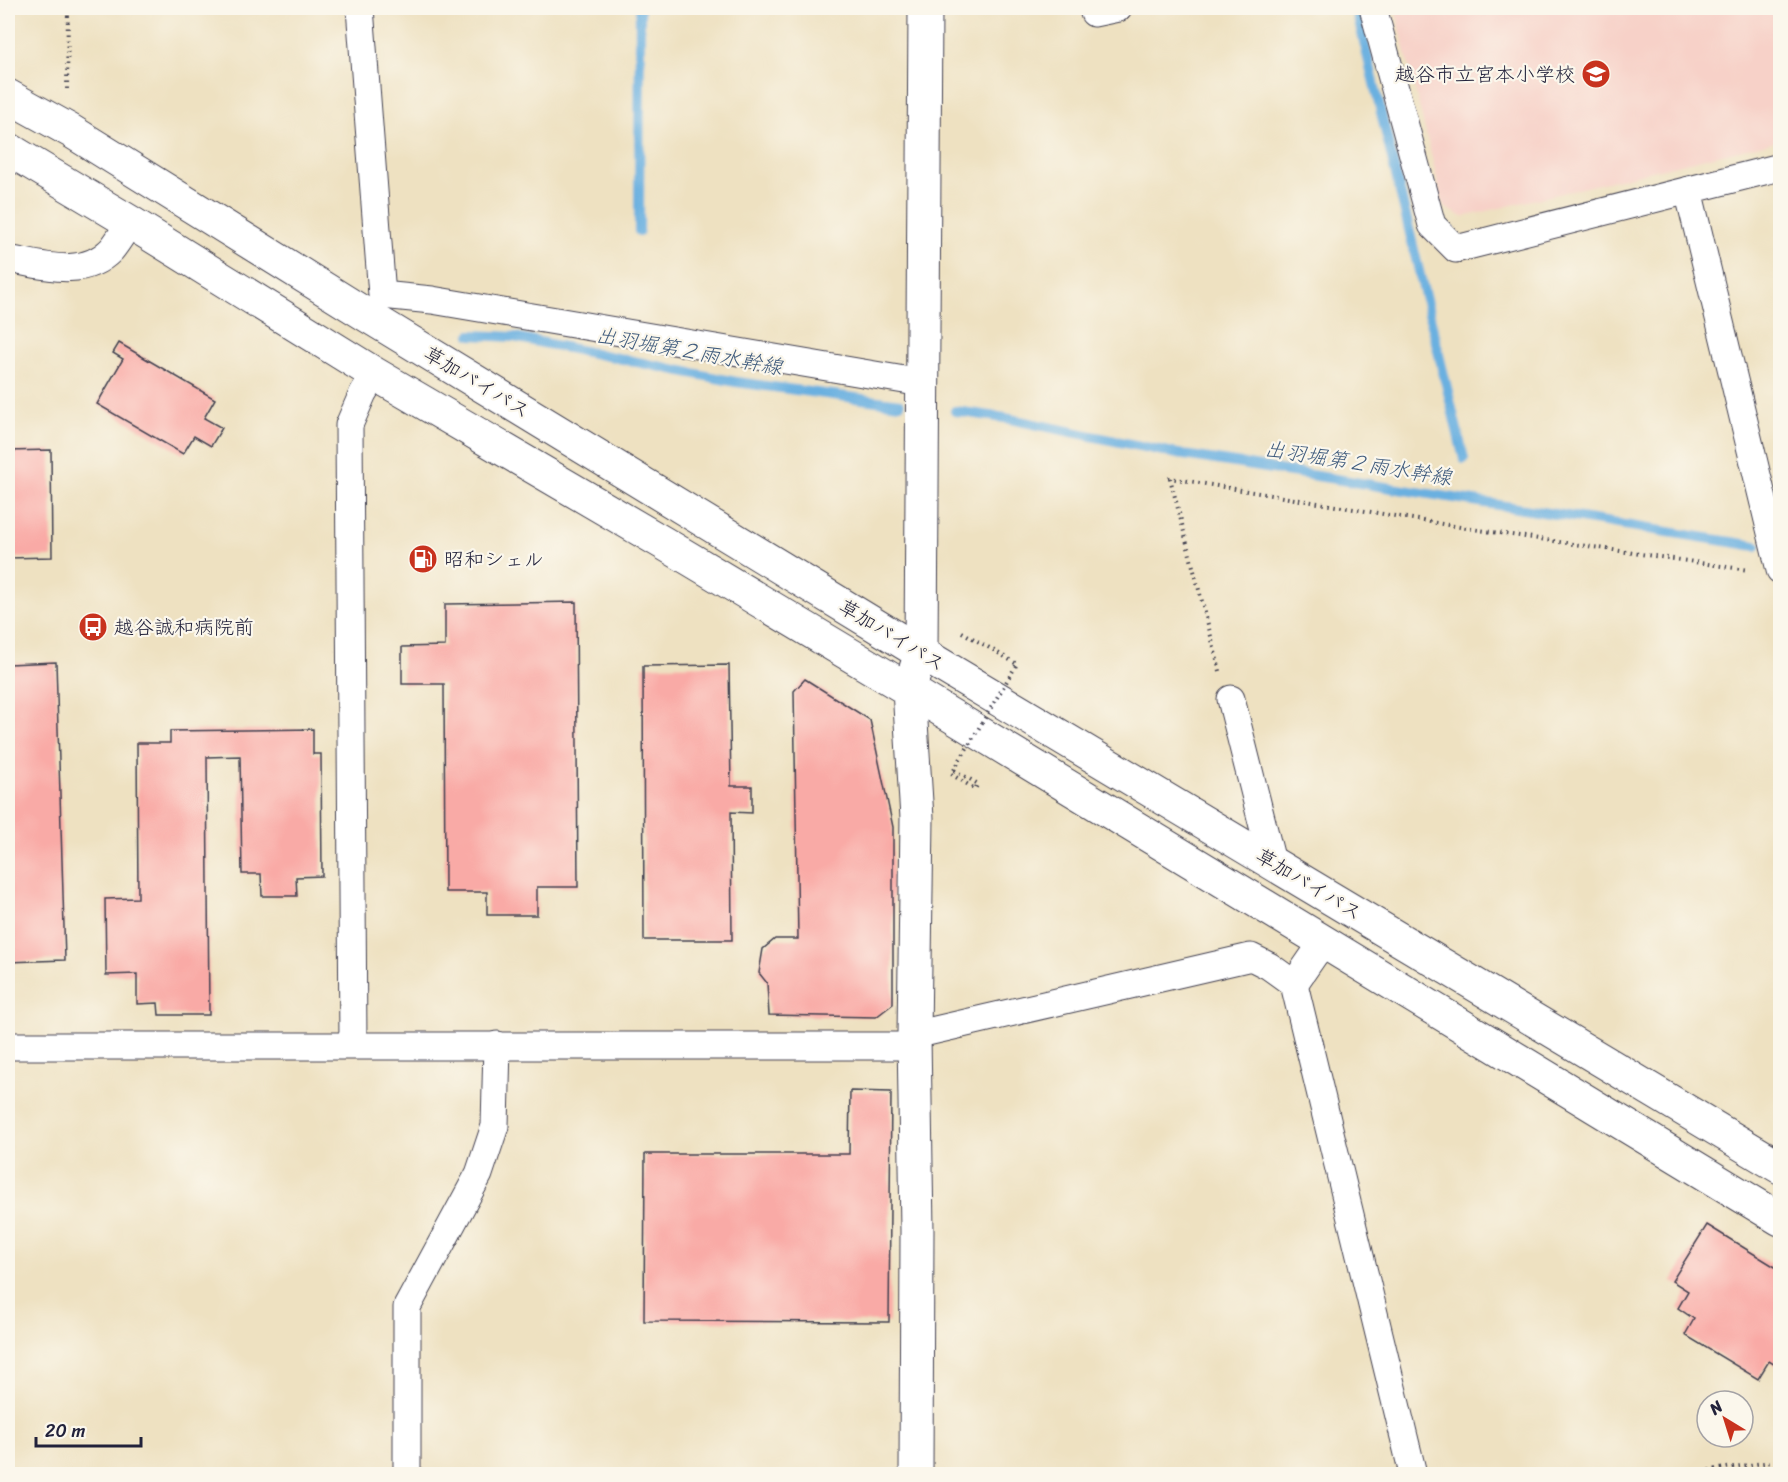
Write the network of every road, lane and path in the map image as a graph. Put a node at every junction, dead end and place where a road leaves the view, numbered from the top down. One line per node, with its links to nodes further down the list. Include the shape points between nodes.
1 (68, 8): 6 (path)
2 (360, 8): 12 (street)
3 (925, 8): 14 (main road)
4 (1373, 8): 9 (street, via 1432,225 1456,249)
5 (8, 96): 12 (main road, 草加バイパス)
6 (67, 96)
7 (8, 149): 10 (main road, 草加バイパス)
8 (1780, 167): 9 (street)
9 (1688, 190): 15 (street)
10 (130, 222): 11 (street, via 111,250 88,265 61,268); 13 (main road, 草加バイパス)
11 (8, 259)
12 (374, 305): 14 (street, via 432,300); 17 (main road, 草加バイパス)
13 (375, 374): 18 (main road, 草加バイパス); 25 (street, via 349,425)
14 (922, 382): 17 (main road)
15 (1769, 571): 19 (path, via 1472,529 1170,478 1224,690)
16 (962, 632): 20 (path, bridge, via 1017,664 954,770 978,784 975,789)
17 (921, 653): 18 (main road); 21 (main road, 草加バイパス)
18 (909, 690): 22 (main road, 草加バイパス); 24 (main road, via 917,818)
19 (1232, 699): 21 (street)
20 (951, 774)
21 (1272, 862): 28 (main road, 草加バイパス)
22 (1323, 942): 23 (street); 29 (main road, 草加バイパス)
23 (1294, 984): 24 (street, via 1251,957); 33 (street)
24 (915, 1040): 26 (street); 32 (main road)
25 (353, 1045): 26 (street); 27 (street)
26 (497, 1045): 31 (street, via 495,1126 479,1174 407,1307)
27 (8, 1046)
28 (1780, 1167)
29 (1780, 1219)
30 (1780, 1461): 34 (path)
31 (407, 1474)
32 (916, 1474)
33 (1413, 1474)
34 (1679, 1474)

